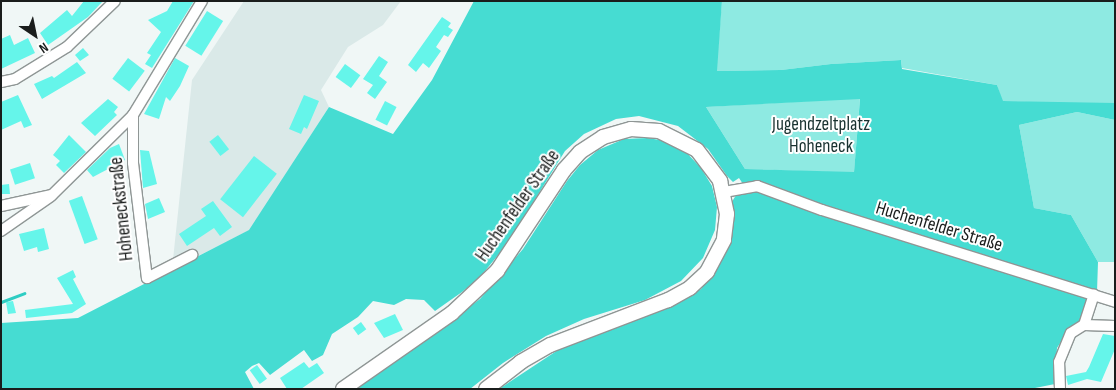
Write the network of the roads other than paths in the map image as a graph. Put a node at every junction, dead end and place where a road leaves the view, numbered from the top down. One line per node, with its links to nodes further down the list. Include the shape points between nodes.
1 (115, 1): 3 (street, via 67,47 15,79)
2 (202, 1): 4 (street, Hoheneckstraße)
3 (1, 82)
4 (132, 116): 6 (street, Hoheneckstraße); 9 (street, Hoheneckstraße, via 133,162 147,278)
5 (724, 192): 10 (street, Huchenfelder Straße, via 757,186 822,210); 14 (main road, Huchenfelder Straße, via 704,157 678,138 659,131 631,129 603,137 580,152 564,170 497,271 452,313); 15 (main road, Huchenfelder Straße, via 727,214 724,240 707,272 690,288 650,308 550,345)
6 (52, 195): 7 (street); 8 (street, Hoheneckstraße)
7 (1, 206)
8 (1, 231)
9 (192, 255)
10 (1094, 295): 11 (street, Huchenfelder Straße); 12 (street)
11 (1115, 302)
12 (1084, 325): 13 (street); 16 (street, via 1071,333 1063,345 1059,362)
13 (1115, 326)
14 (343, 389)
15 (486, 389)
16 (1060, 389)

